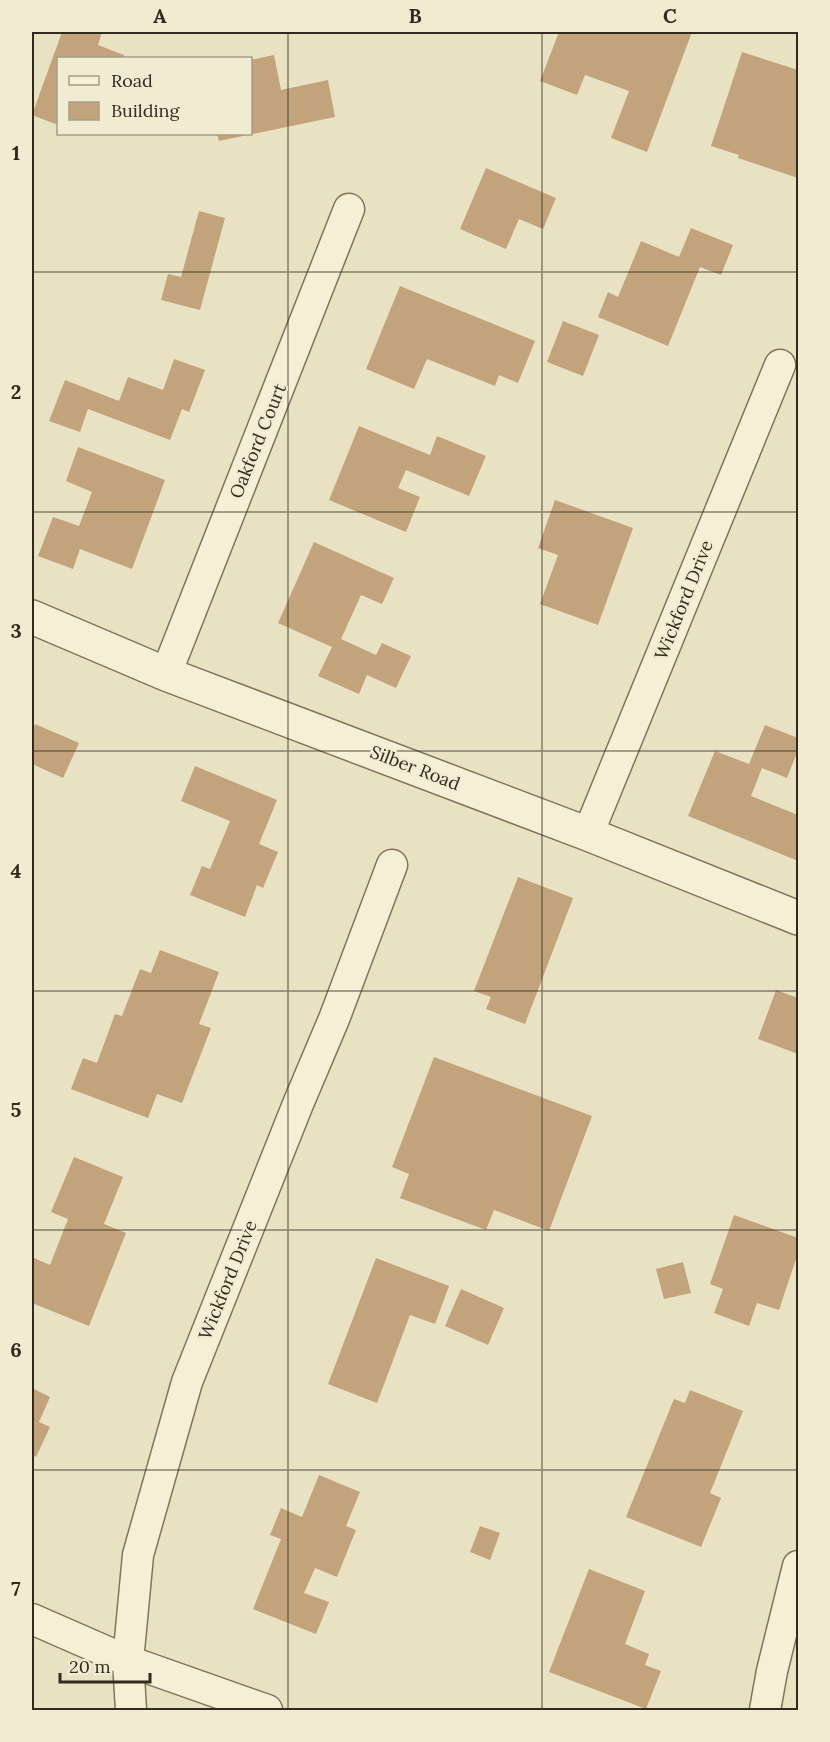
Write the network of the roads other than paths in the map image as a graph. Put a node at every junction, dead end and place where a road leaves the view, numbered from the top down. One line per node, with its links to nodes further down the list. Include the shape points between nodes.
1 (350, 209): 4 (street, Oakford Court)
2 (780, 365): 5 (street, Wickford Drive)
3 (32, 617): 4 (street, Silber Road)
4 (166, 674): 5 (street, Silber Road)
5 (588, 834): 7 (street, Silber Road)
6 (392, 865): 10 (street, Wickford Drive, via 187,1383 138,1555)
7 (798, 918)
8 (798, 1566): 13 (street)
9 (32, 1619): 10 (street)
10 (128, 1660): 11 (street, Wickford Drive); 12 (street)
11 (131, 1710)
12 (267, 1710)
13 (765, 1710)

